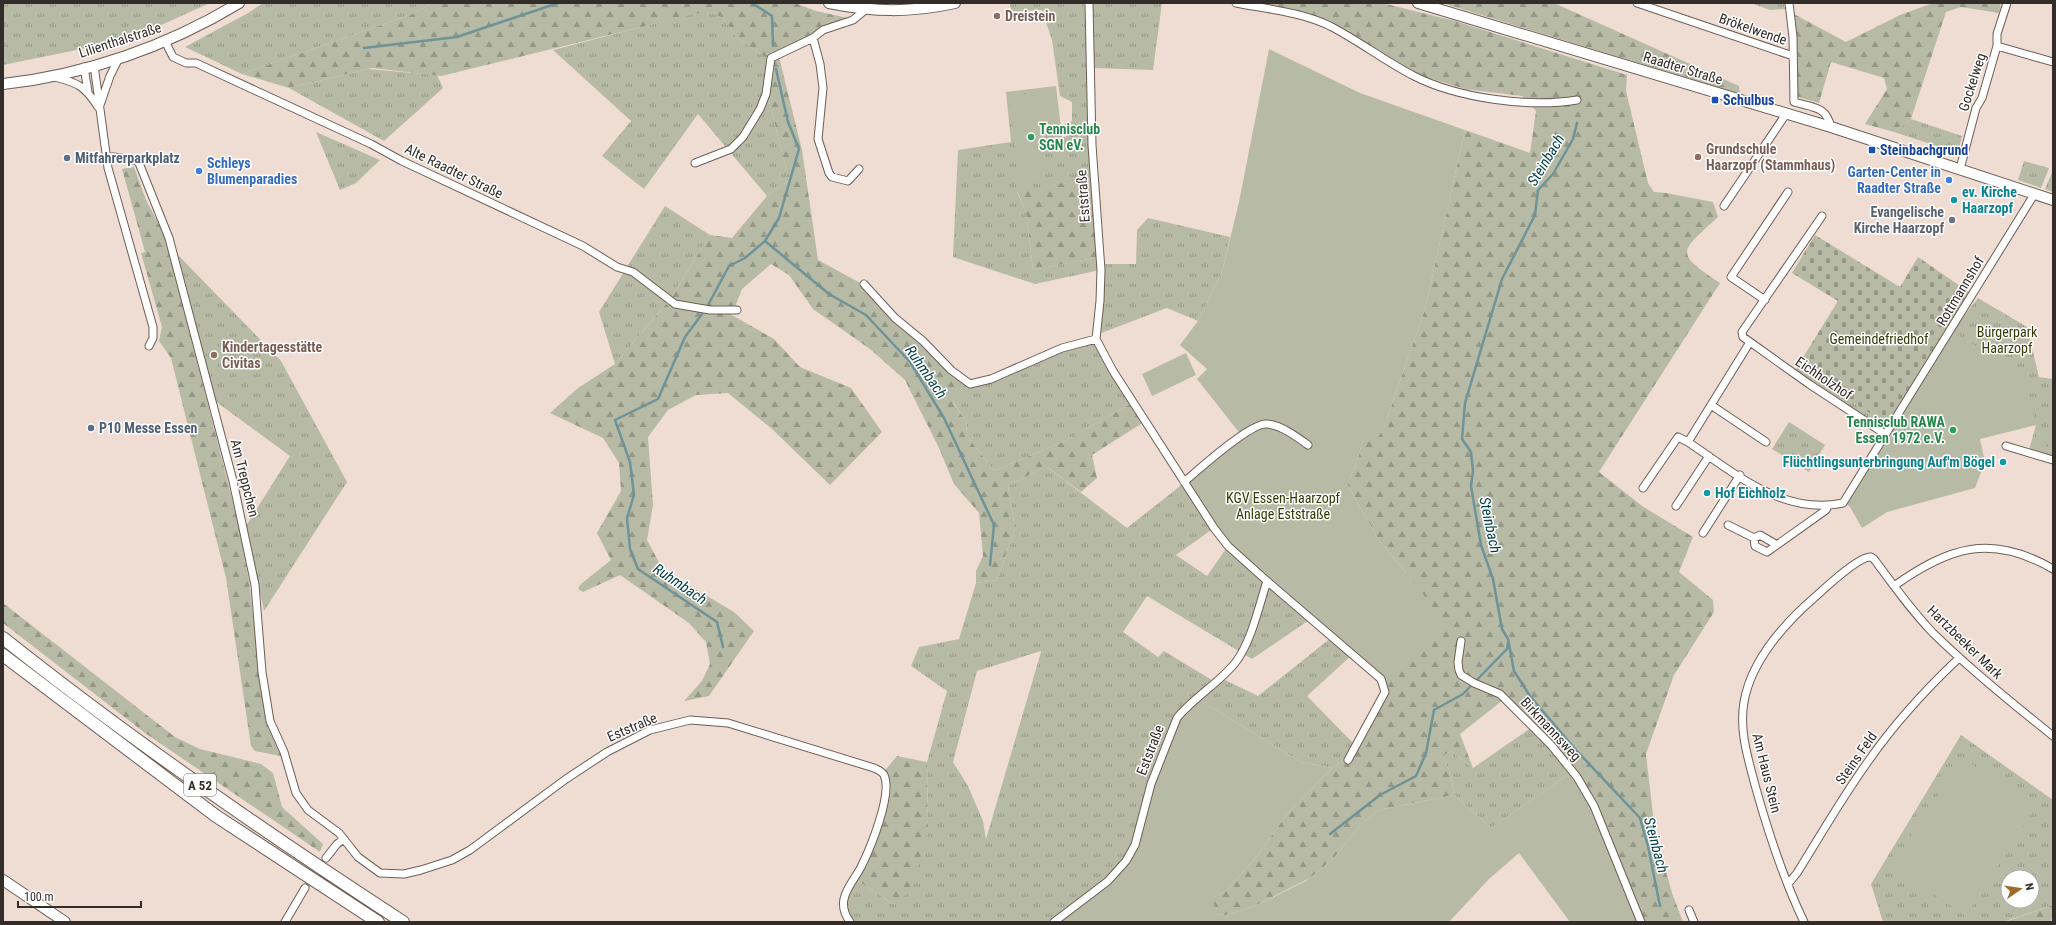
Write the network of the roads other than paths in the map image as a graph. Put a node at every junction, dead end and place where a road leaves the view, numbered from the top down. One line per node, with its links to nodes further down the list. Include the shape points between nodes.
1 (240, 3): 13 (main road, Lilienthalstraße)
2 (828, 3): 11 (main road)
3 (955, 3): 10 (main road)
4 (1089, 3): 38 (street, Eststraße, via 1092,145 1101,270)
5 (1236, 3): 22 (street, via 1302,16 1330,26 1414,76 1466,94 1506,101 1560,103)
6 (1418, 3): 24 (main road, Raadter Straße)
7 (1637, 3): 15 (street, Brökelwende)
8 (1789, 3): 15 (street)
9 (2007, 3): 14 (street, Gockelweg, via 1997,34)
10 (940, 5): 11 (main road, via 914,10)
11 (865, 10): 12 (street, via 853,20 823,30)
12 (813, 38): 27 (street, via 771,58 766,94 744,137 730,149); 28 (street, via 823,88 818,139 829,173 832,177 848,181)
13 (165, 41): 16 (main road, Lilienthalstraße); 37 (street, Alte Raadter Straße, via 173,57 186,63 196,63 583,246 617,266 633,272 675,304 710,310)
14 (1997, 46): 17 (street); 29 (street, Gockelweg, via 1982,98 1976,108)
15 (1793, 56): 25 (street, via 1794,102 1824,111)
16 (119, 58): 18 (main road, Lilienthalstraße); 23 (street)
17 (2053, 62)
18 (89, 66): 19 (main road, Lilienthalstraße); 21 (street); 23 (street)
19 (51, 76): 20 (main road, Lilienthalstraße); 21 (street, via 77,84)
20 (3, 84)
21 (88, 92): 23 (street)
22 (1577, 100)
23 (99, 109): 26 (street)
24 (1786, 114): 25 (main road, Raadter Straße); 33 (street)
25 (1831, 127): 29 (main road, Raadter Straße)
26 (106, 156): 40 (street, via 153,327 153,338); 68 (street, Am Treppchen, via 135,160 139,163 168,238 233,481 255,585 262,672 270,721 284,752 298,798 308,810)
27 (695, 163)
28 (859, 168)
29 (1960, 169): 31 (main road, Raadter Straße)
30 (1788, 192): 36 (street, via 1731,277)
31 (2035, 194): 32 (main road, Raadter Straße); 42 (street, Rottmannshof)
32 (2053, 200)
33 (1724, 206)
34 (1822, 216): 36 (street)
35 (864, 284): 38 (street, via 895,318 923,341 951,370 970,384 991,378 1062,348)
36 (1765, 300): 39 (street, via 1742,332)
37 (737, 310)
38 (1096, 339): 50 (street, via 1113,371)
39 (1750, 342): 41 (street); 42 (street, Eichholzhof)
40 (149, 346)
41 (1711, 405): 43 (street); 44 (street)
42 (1885, 434): 53 (street, Rottmannshof, via 1843,502)
43 (1688, 442): 47 (street); 51 (street, via 1678,437)
44 (1766, 442)
45 (1308, 445): 50 (street, via 1274,425 1258,424)
46 (2006, 446): 48 (street)
47 (1709, 456): 49 (street); 52 (street)
48 (2053, 460)
49 (1740, 475): 53 (street, via 1774,496 1790,502); 55 (street)
50 (1184, 482): 60 (street, via 1228,546)
51 (1643, 488)
52 (1676, 506)
53 (1828, 506): 57 (street)
54 (1728, 524): 56 (street)
55 (1703, 533)
56 (1754, 538): 57 (street, via 1760,535); 57 (street, via 1755,546 1767,552)
57 (1778, 545)
58 (1871, 557): 61 (street, Hartzbeeker Mark); 71 (street, Am Haus Stein, via 1867,556 1807,604 1766,651 1747,689 1742,714 1745,746 1762,809)
59 (2053, 569): 61 (street, via 2007,549 1974,549 1934,559)
60 (1267, 581): 67 (street, via 1381,679 1386,692); 79 (street, Eststraße, via 1241,655 1211,688 1184,709 1177,718 1151,784 1135,845 1126,861 1108,881)
61 (1894, 586): 65 (street, Hartzbeeker Mark, via 1931,630)
62 (3, 638): 77 (highway, A 52, via 99,712 226,803)
63 (1461, 641): 80 (street, Birkmannsweg, via 1458,662 1461,675 1500,694 1551,745 1577,777 1594,806)
64 (3, 655): 76 (highway, A 52, via 216,816)
65 (1959, 658): 66 (street, Hartzbeeker Mark); 71 (street, Steins Feld, via 1919,698 1885,738)
66 (2053, 736)
67 (1348, 760)
68 (344, 839): 69 (street); 78 (street, Eststraße, via 358,857 380,873 404,874 420,870 452,860 470,850 566,779 607,752 650,730 690,720 728,723 883,773 885,778 880,819 872,843 844,898 843,910)
69 (326, 858)
70 (3, 880): 74 (main road)
71 (1788, 884): 82 (street, Am Haus Stein)
72 (305, 888): 75 (street)
73 (1689, 910): 81 (street)
74 (65, 922)
75 (285, 922)
76 (378, 922)
77 (404, 922)
78 (850, 922)
79 (1054, 922)
80 (1641, 922)
81 (1694, 922)
82 (1804, 922)

